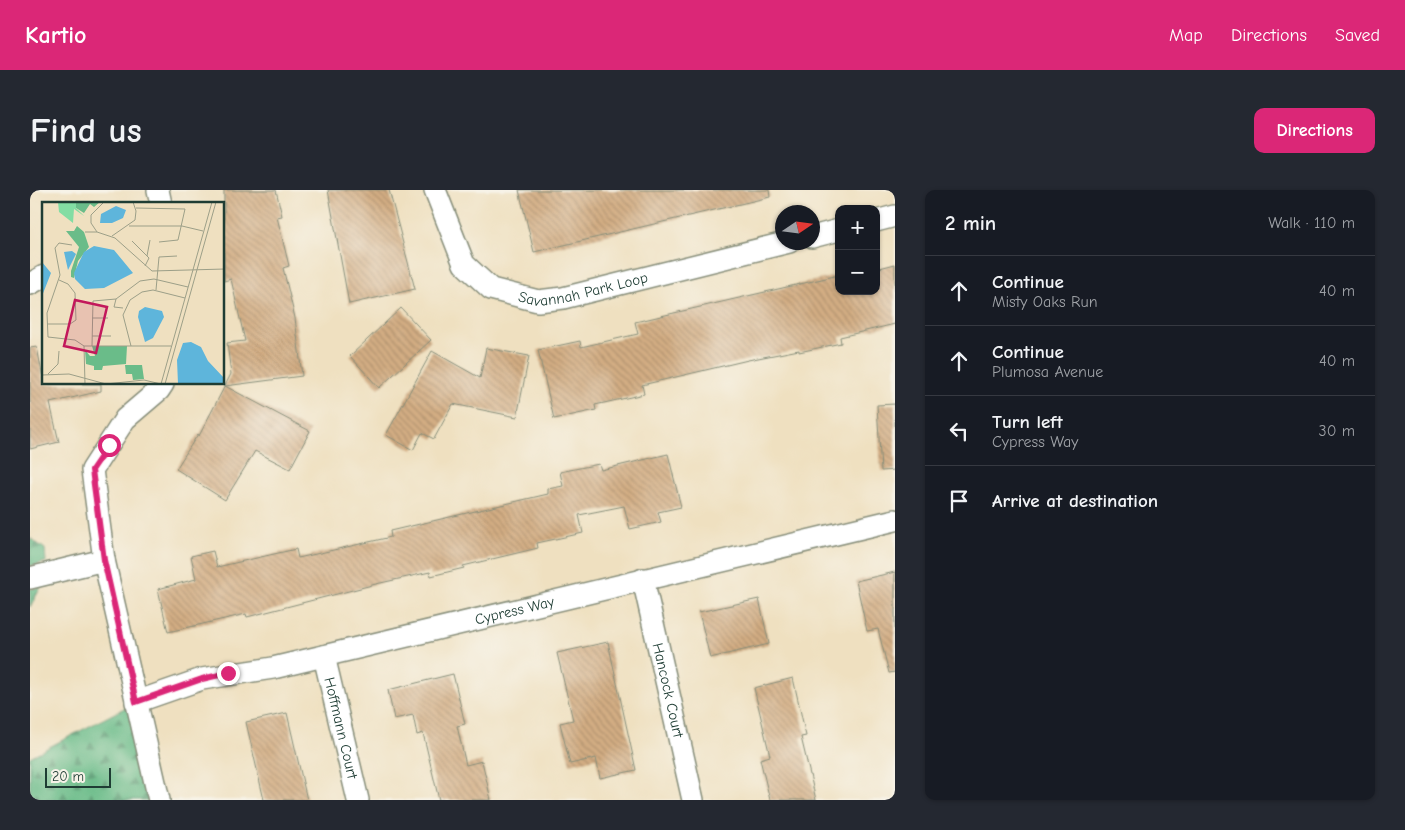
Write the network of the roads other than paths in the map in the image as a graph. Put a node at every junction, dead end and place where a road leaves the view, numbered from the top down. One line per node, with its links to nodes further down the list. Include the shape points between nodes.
1 (435, 190): 6 (street, Savannah Park Loop, via 464,264 491,289 538,300 563,298)
2 (895, 216): 3 (street)
3 (880, 220)
4 (835, 231): 5 (street)
5 (820, 235)
6 (775, 245)
7 (42, 277): 8 (street)
8 (30, 284)
9 (162, 385): 11 (street, via 125,419 92,470)
10 (895, 520): 13 (street, Cypress Way)
11 (104, 560): 12 (street); 15 (street)
12 (30, 578)
13 (643, 579): 14 (street, Cypress Way); 18 (street, Hancock Court)
14 (324, 656): 15 (street, Cypress Way, via 202,679); 17 (street, Hoffmann Court)
15 (136, 702): 16 (street)
16 (159, 800)
17 (358, 800)
18 (692, 800)

